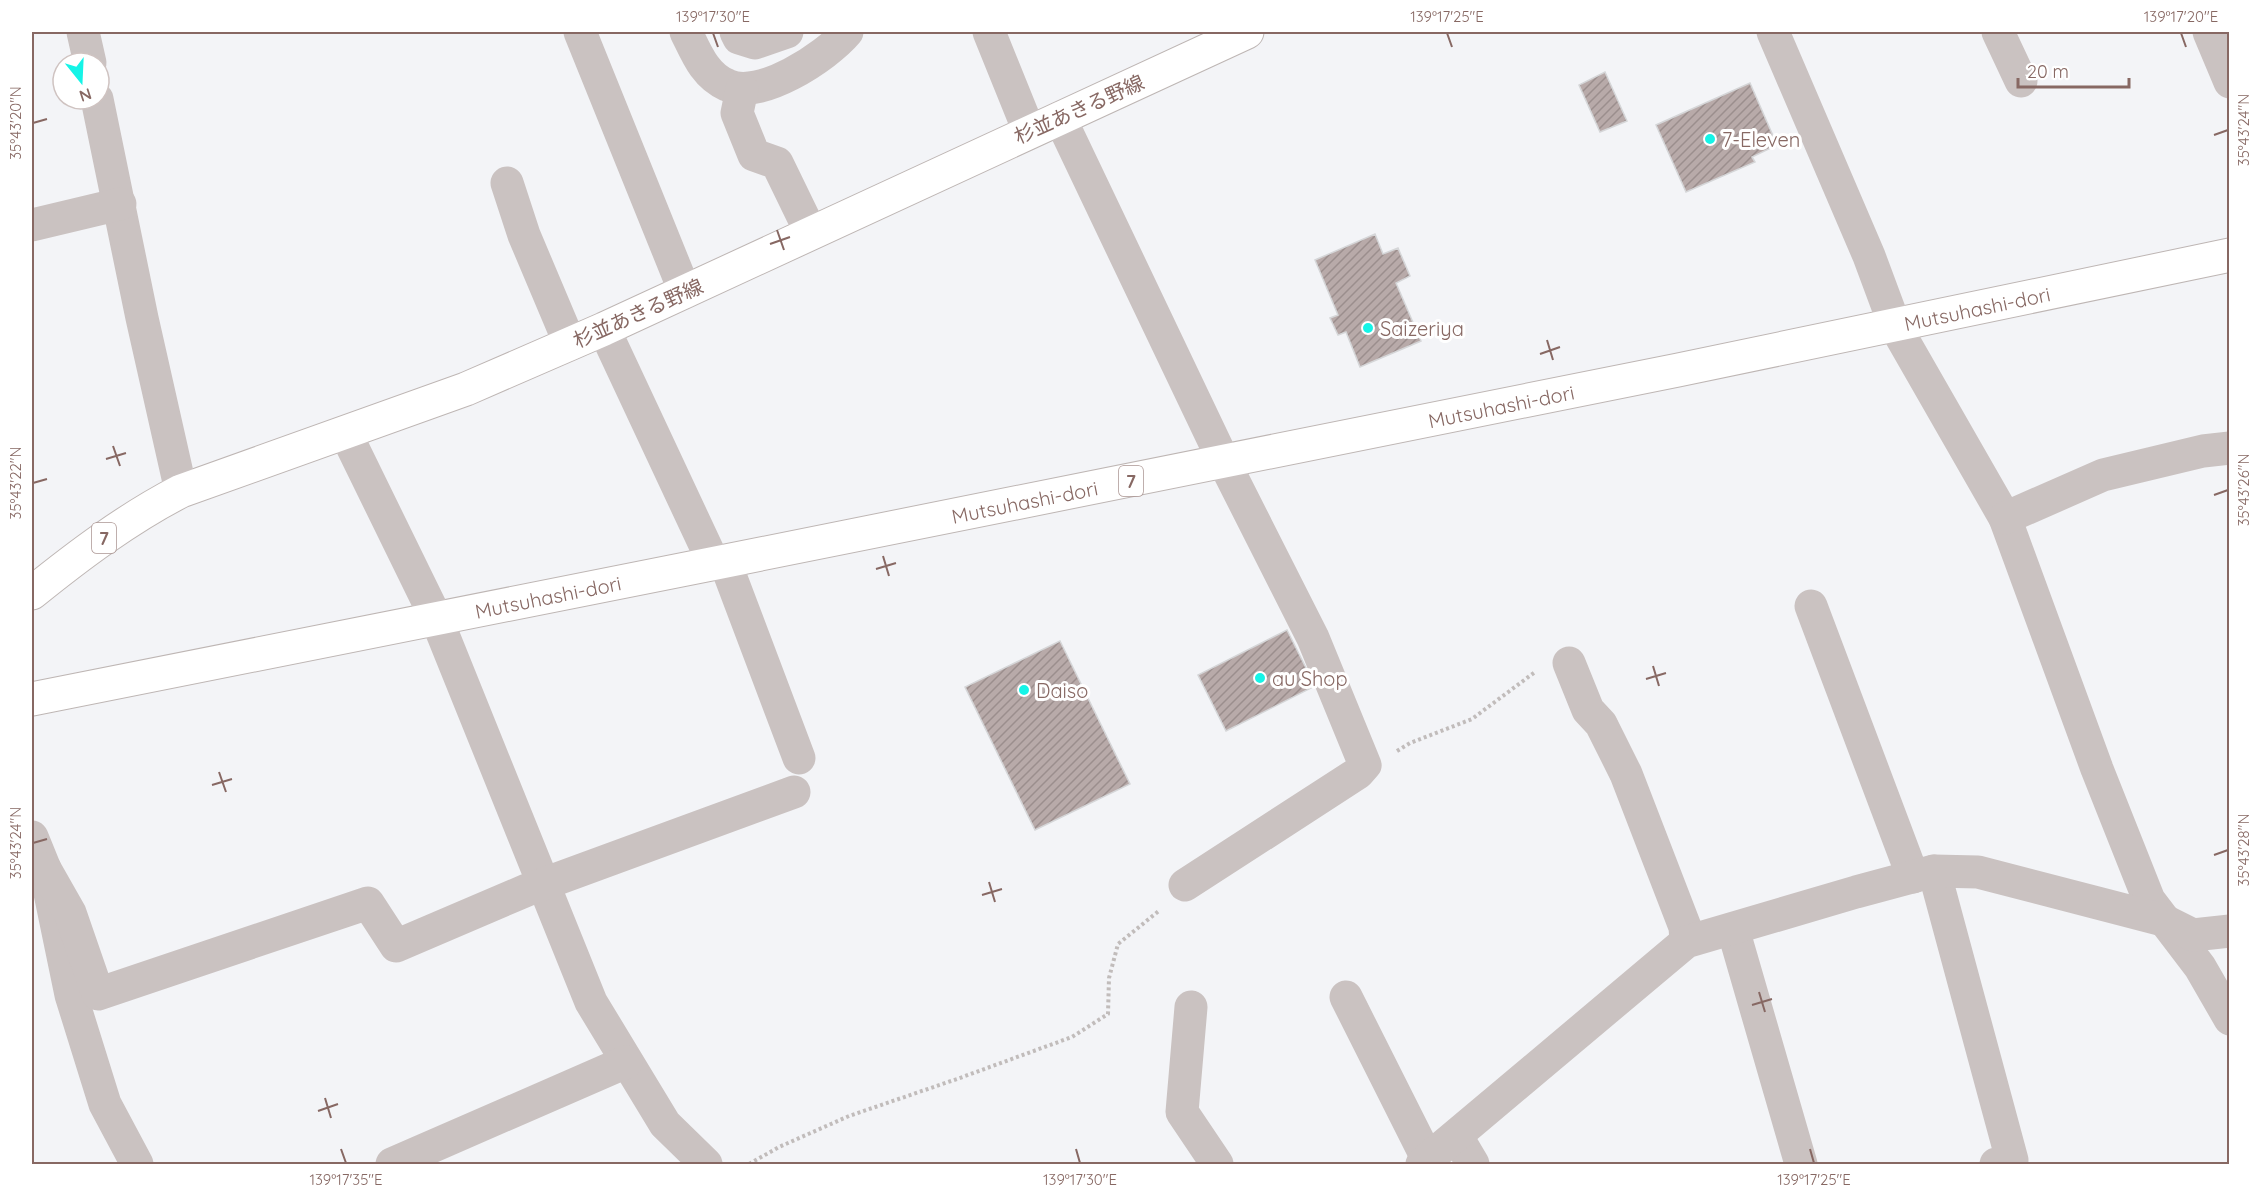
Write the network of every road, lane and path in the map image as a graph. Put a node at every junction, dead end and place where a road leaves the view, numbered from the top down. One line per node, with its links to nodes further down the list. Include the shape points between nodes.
1 (83, 32): 12 (street)
2 (580, 32): 25 (street)
3 (686, 32): 16 (street, via 713,77)
4 (736, 32): 11 (street, via 739,38 755,43)
5 (847, 32): 13 (street, via 820,57)
6 (989, 32): 19 (street)
7 (1247, 32): 18 (main road, 杉並あきる野線 / 7)
8 (1773, 32): 26 (street)
9 (1998, 32): 14 (street)
10 (2209, 32): 15 (street)
11 (782, 33): 13 (street)
12 (87, 51)
13 (798, 70): 16 (street, via 756,88)
14 (2020, 81)
15 (2229, 82)
16 (742, 89): 23 (street, via 737,113 754,154 777,163)
17 (100, 111): 21 (street)
18 (1060, 118): 19 (main road, 杉並あきる野線 / 7); 31 (street)
19 (1029, 131): 23 (main road, 杉並あきる野線 / 7)
20 (507, 183): 28 (street, via 524,235)
21 (120, 204): 22 (street); 32 (street)
22 (32, 225)
23 (811, 233): 25 (main road, 杉並あきる野線 / 7)
24 (2229, 255): 26 (main road, Mutsuhashi-dori / 7)
25 (685, 292): 27 (main road, 杉並あきる野線 / 7)
26 (1895, 326): 31 (main road, Mutsuhashi-dori / 7); 33 (street)
27 (604, 329): 28 (main road, 杉並あきる野線 / 7); 34 (street)
28 (570, 344): 29 (main road, 杉並あきる野線 / 7)
29 (346, 434): 32 (main road, 杉並あきる野線 / 7); 37 (street)
30 (2229, 448): 33 (street, via 2103,475)
31 (1224, 462): 34 (main road, Mutsuhashi-dori / 7); 41 (street, via 1313,638)
32 (181, 491): 35 (main road, 杉並あきる野線 / 7, via 80,554)
33 (2005, 518): 48 (street, via 2097,769 2149,900)
34 (720, 563): 37 (main road, Mutsuhashi-dori / 7); 40 (street)
35 (32, 593)
36 (1811, 606): 45 (street)
37 (437, 620): 39 (main road, Mutsuhashi-dori / 7); 46 (street)
38 (1569, 663): 41 (path, via 1558,655 1472,719); 51 (street, via 1588,710 1601,724 1626,774 1685,927)
39 (32, 699)
40 (799, 758)
41 (1365, 765): 47 (street)
42 (794, 792): 46 (street)
43 (32, 837): 44 (street)
44 (45, 869): 46 (street, via 70,914 98,994 368,903 396,946); 59 (street, via 74,1006 105,1104)
45 (1924, 874): 48 (street, via 1978,872); 49 (street); 58 (street)
46 (544, 884): 55 (street, via 591,1002)
47 (1185, 885): 62 (path, via 1182,896 1118,944 1109,978 1108,1014 1072,1037 849,1116)
48 (2163, 920): 50 (street, via 2193,934); 54 (street, via 2200,967)
49 (1733, 929): 51 (street); 64 (street)
50 (2229, 931)
51 (1686, 942): 56 (street)
52 (1346, 997): 57 (street)
53 (1191, 1007): 63 (street, via 1182,1112)
54 (2229, 1019)
55 (626, 1062): 60 (street); 61 (street, via 665,1124)
56 (1465, 1151): 57 (street)
57 (1425, 1162)
58 (2007, 1163)
59 (137, 1164)
60 (392, 1164)
61 (706, 1164)
62 (749, 1164)
63 (1217, 1164)
64 (1801, 1164)

